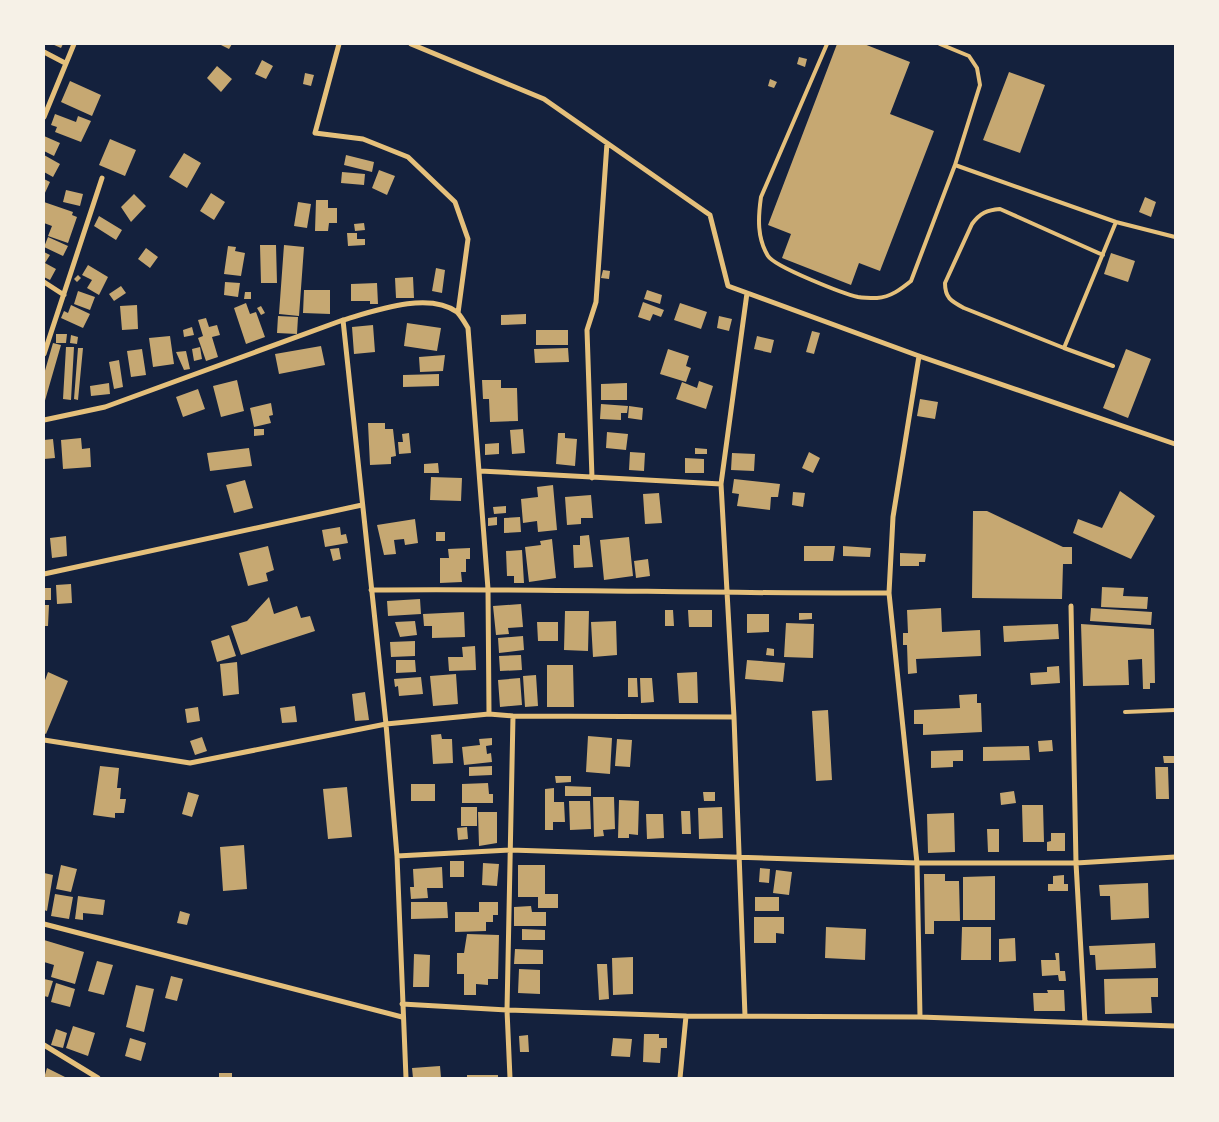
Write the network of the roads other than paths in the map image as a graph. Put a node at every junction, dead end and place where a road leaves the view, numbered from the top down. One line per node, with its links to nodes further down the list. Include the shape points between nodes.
1 (74, 44): 7 (street)
2 (339, 44): 18 (street, via 315,133 363,139 408,158 455,202 468,239)
3 (411, 44): 9 (street, via 544,99)
4 (827, 44): 10 (lane, via 761,197 760,239 769,258 782,268 858,297 879,298 896,293 911,281)
5 (940, 44): 10 (lane, via 969,56 977,68 980,85)
6 (44, 52): 7 (street)
7 (65, 63): 8 (street)
8 (44, 117)
9 (607, 143): 16 (street, via 710,216 728,286); 27 (street, via 596,302 586,330)
10 (955, 165): 12 (lane)
11 (102, 178): 17 (street)
12 (1116, 222): 13 (lane); 14 (lane)
13 (1175, 237)
14 (1103, 255): 20 (lane); 20 (lane, via 1000,209 989,210 978,215 972,224 945,282 945,292 957,304)
15 (44, 282): 17 (street)
16 (747, 293): 22 (street); 28 (street)
17 (64, 295): 21 (street)
18 (458, 313): 19 (street, via 440,304 411,303); 26 (street, via 468,328)
19 (343, 320): 24 (street, via 105,407); 29 (street)
20 (1064, 348): 23 (lane)
21 (44, 354)
22 (919, 356): 25 (street); 33 (street, via 892,517)
23 (1113, 366)
24 (44, 420)
25 (1175, 444)
26 (480, 472): 27 (street); 31 (street)
27 (592, 478): 28 (street)
28 (721, 484): 34 (street)
29 (362, 505): 30 (street); 32 (street)
30 (44, 574)
31 (488, 589): 32 (street); 34 (street); 38 (street)
32 (371, 590): 41 (street)
33 (889, 593): 34 (street); 48 (street)
34 (727, 594): 40 (street)
35 (1071, 606): 47 (street)
36 (1175, 710): 37 (lane)
37 (1126, 712)
38 (489, 714): 39 (street); 41 (street)
39 (513, 716): 40 (street); 43 (street)
40 (734, 717): 45 (street)
41 (386, 724): 42 (street, via 190,763); 44 (street)
42 (44, 740)
43 (510, 850): 44 (street); 45 (street); 51 (street)
44 (397, 856): 50 (street)
45 (740, 856): 48 (street); 53 (street)
46 (1175, 858): 47 (street)
47 (1076, 862): 48 (street); 56 (street)
48 (918, 863): 55 (street)
49 (44, 924): 54 (street)
50 (402, 1004): 51 (street); 54 (street)
51 (507, 1010): 52 (street); 61 (street)
52 (686, 1016): 53 (street); 62 (street)
53 (745, 1016): 55 (street)
54 (402, 1017): 60 (street)
55 (920, 1017): 56 (street)
56 (1085, 1023): 57 (street)
57 (1175, 1026)
58 (44, 1045): 59 (street)
59 (98, 1078)
60 (406, 1078)
61 (510, 1078)
62 (680, 1078)

